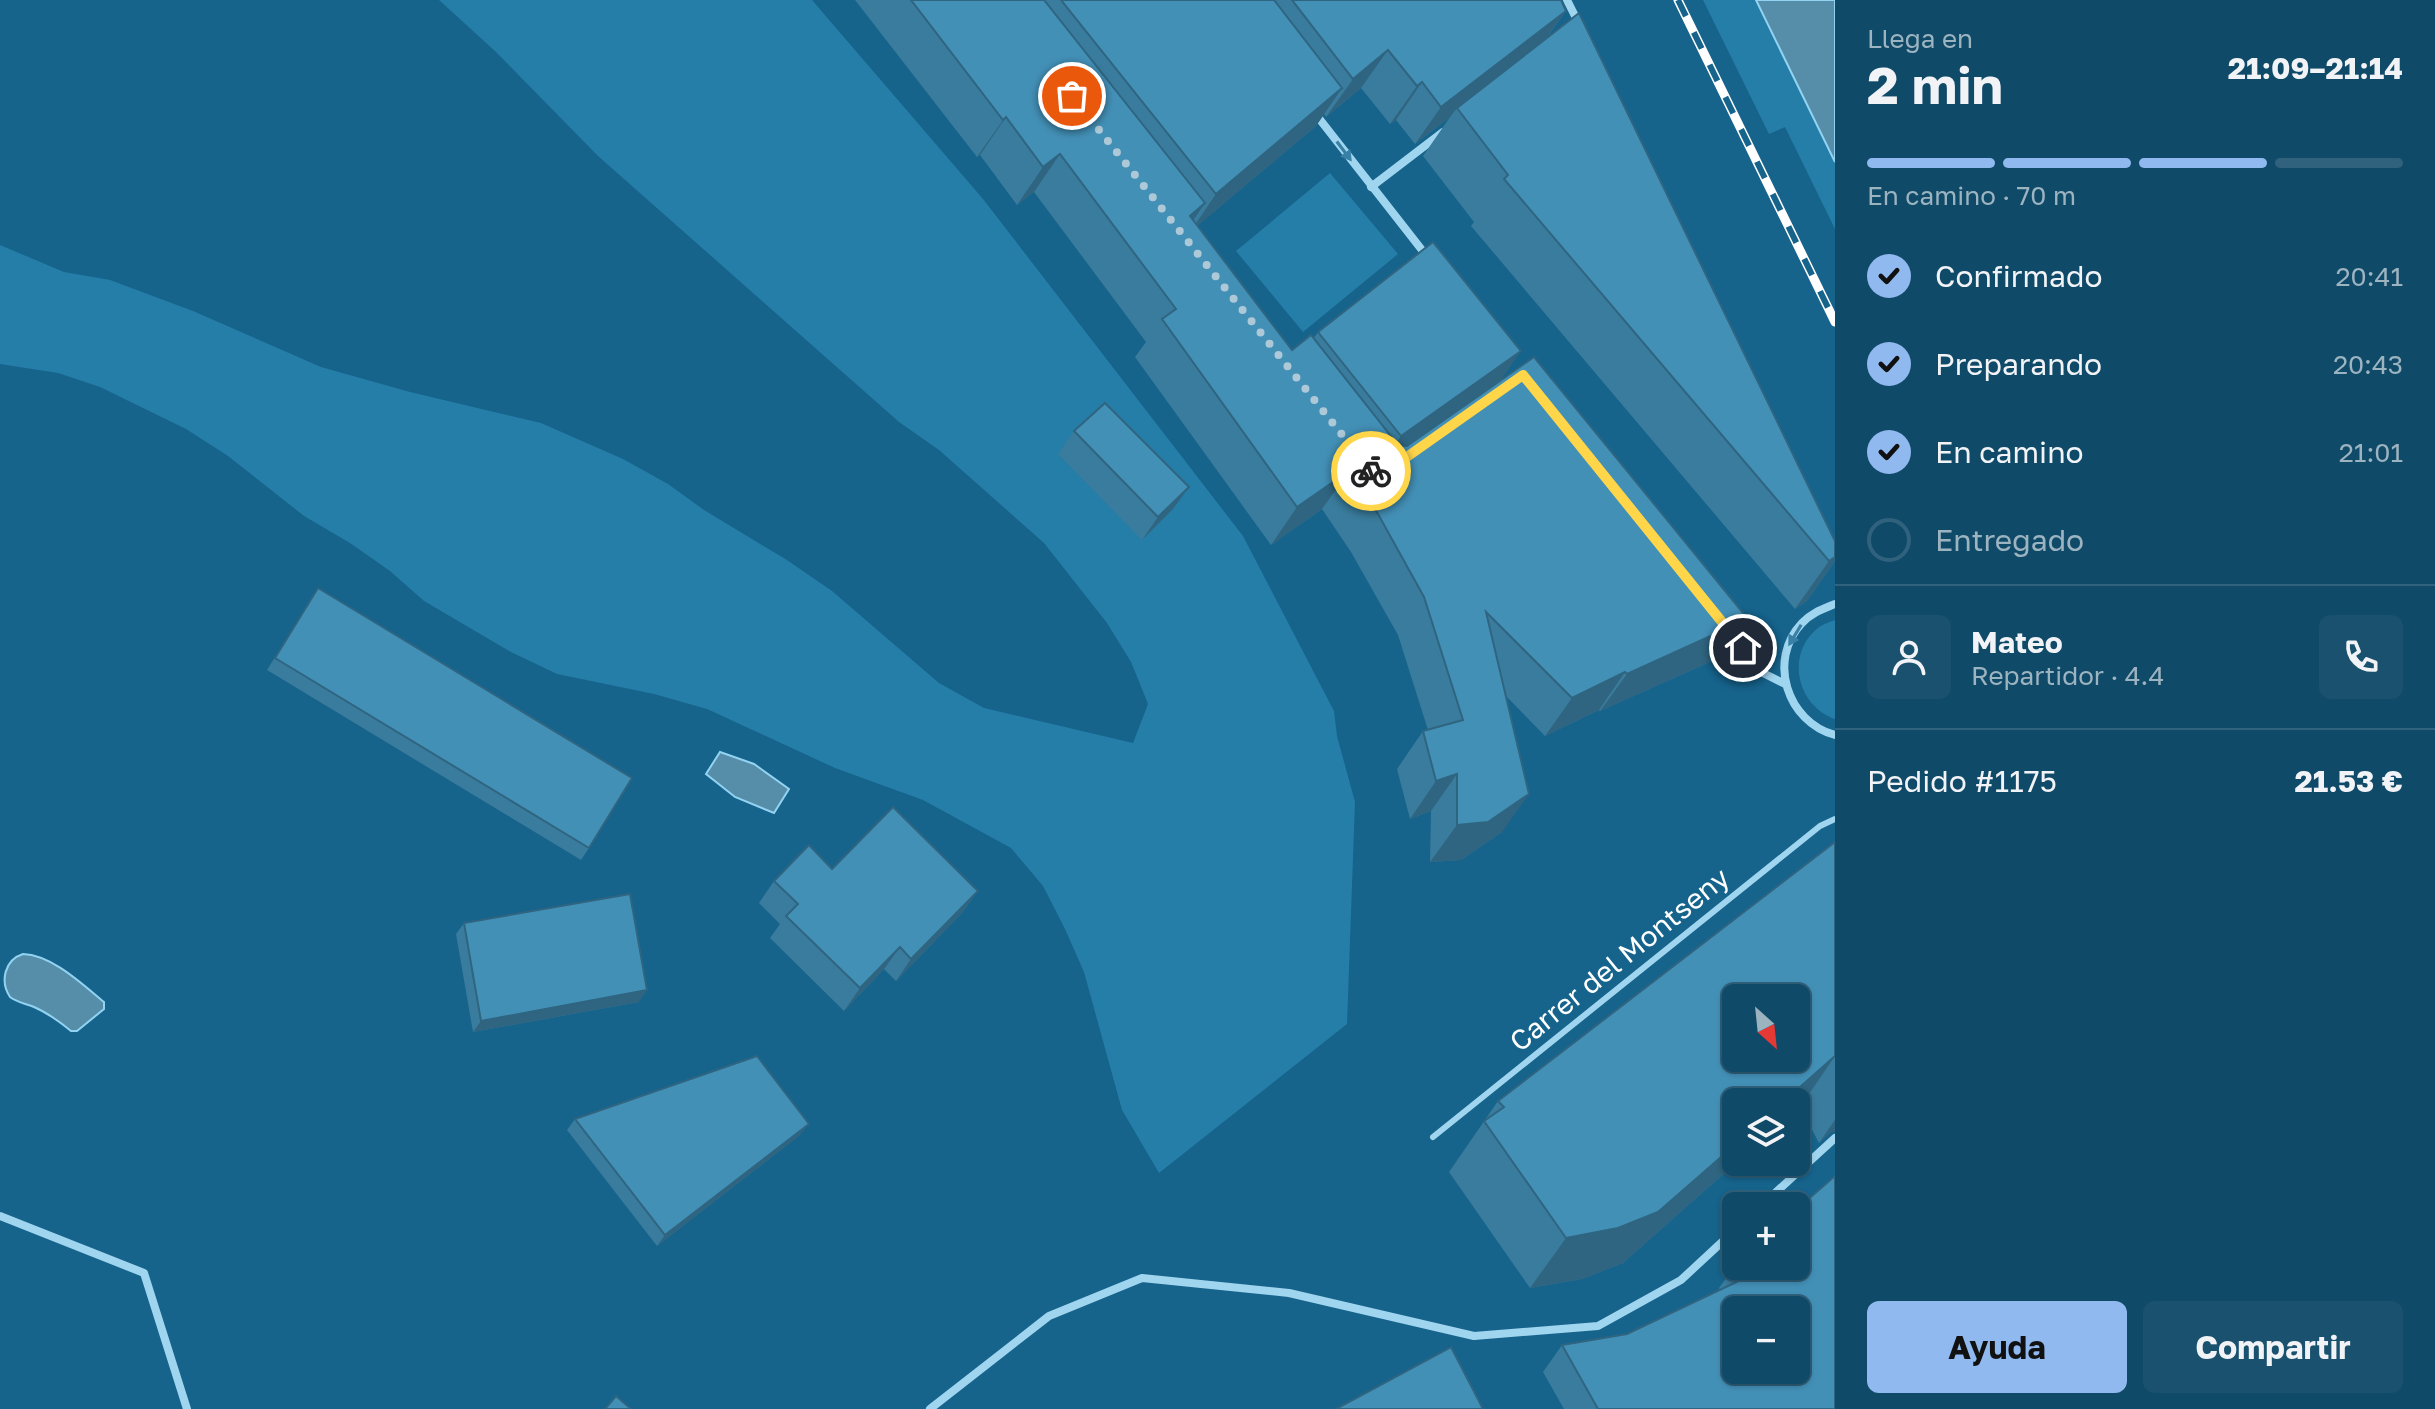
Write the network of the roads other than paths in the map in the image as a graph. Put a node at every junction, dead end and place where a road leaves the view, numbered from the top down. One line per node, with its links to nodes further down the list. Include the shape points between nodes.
1 (1567, 0): 2 (street, via 1580,26)
2 (1568, 36)
3 (1311, 108): 5 (street, one-way to 5)
4 (1448, 128): 5 (street)
5 (1371, 187): 6 (street)
6 (1438, 269)
7 (1835, 604): 9 (street, one-way to 9, via 1817,611 1791,638 1784,660)
8 (1723, 624): 9 (street, via 1763,673)
9 (1785, 684): 10 (street, via 1792,704 1806,720)
10 (1835, 735)
11 (1835, 819): 12 (lane, Carrer del Montseny)
12 (1433, 1137)
13 (1835, 1138): 14 (street)
14 (1776, 1192)
15 (0, 1216): 17 (street, via 144,1273)
16 (1722, 1242): 18 (street, via 1681,1280 1598,1326 1474,1336 1289,1293 1142,1278 1049,1316)
17 (187, 1409)
18 (930, 1409)

